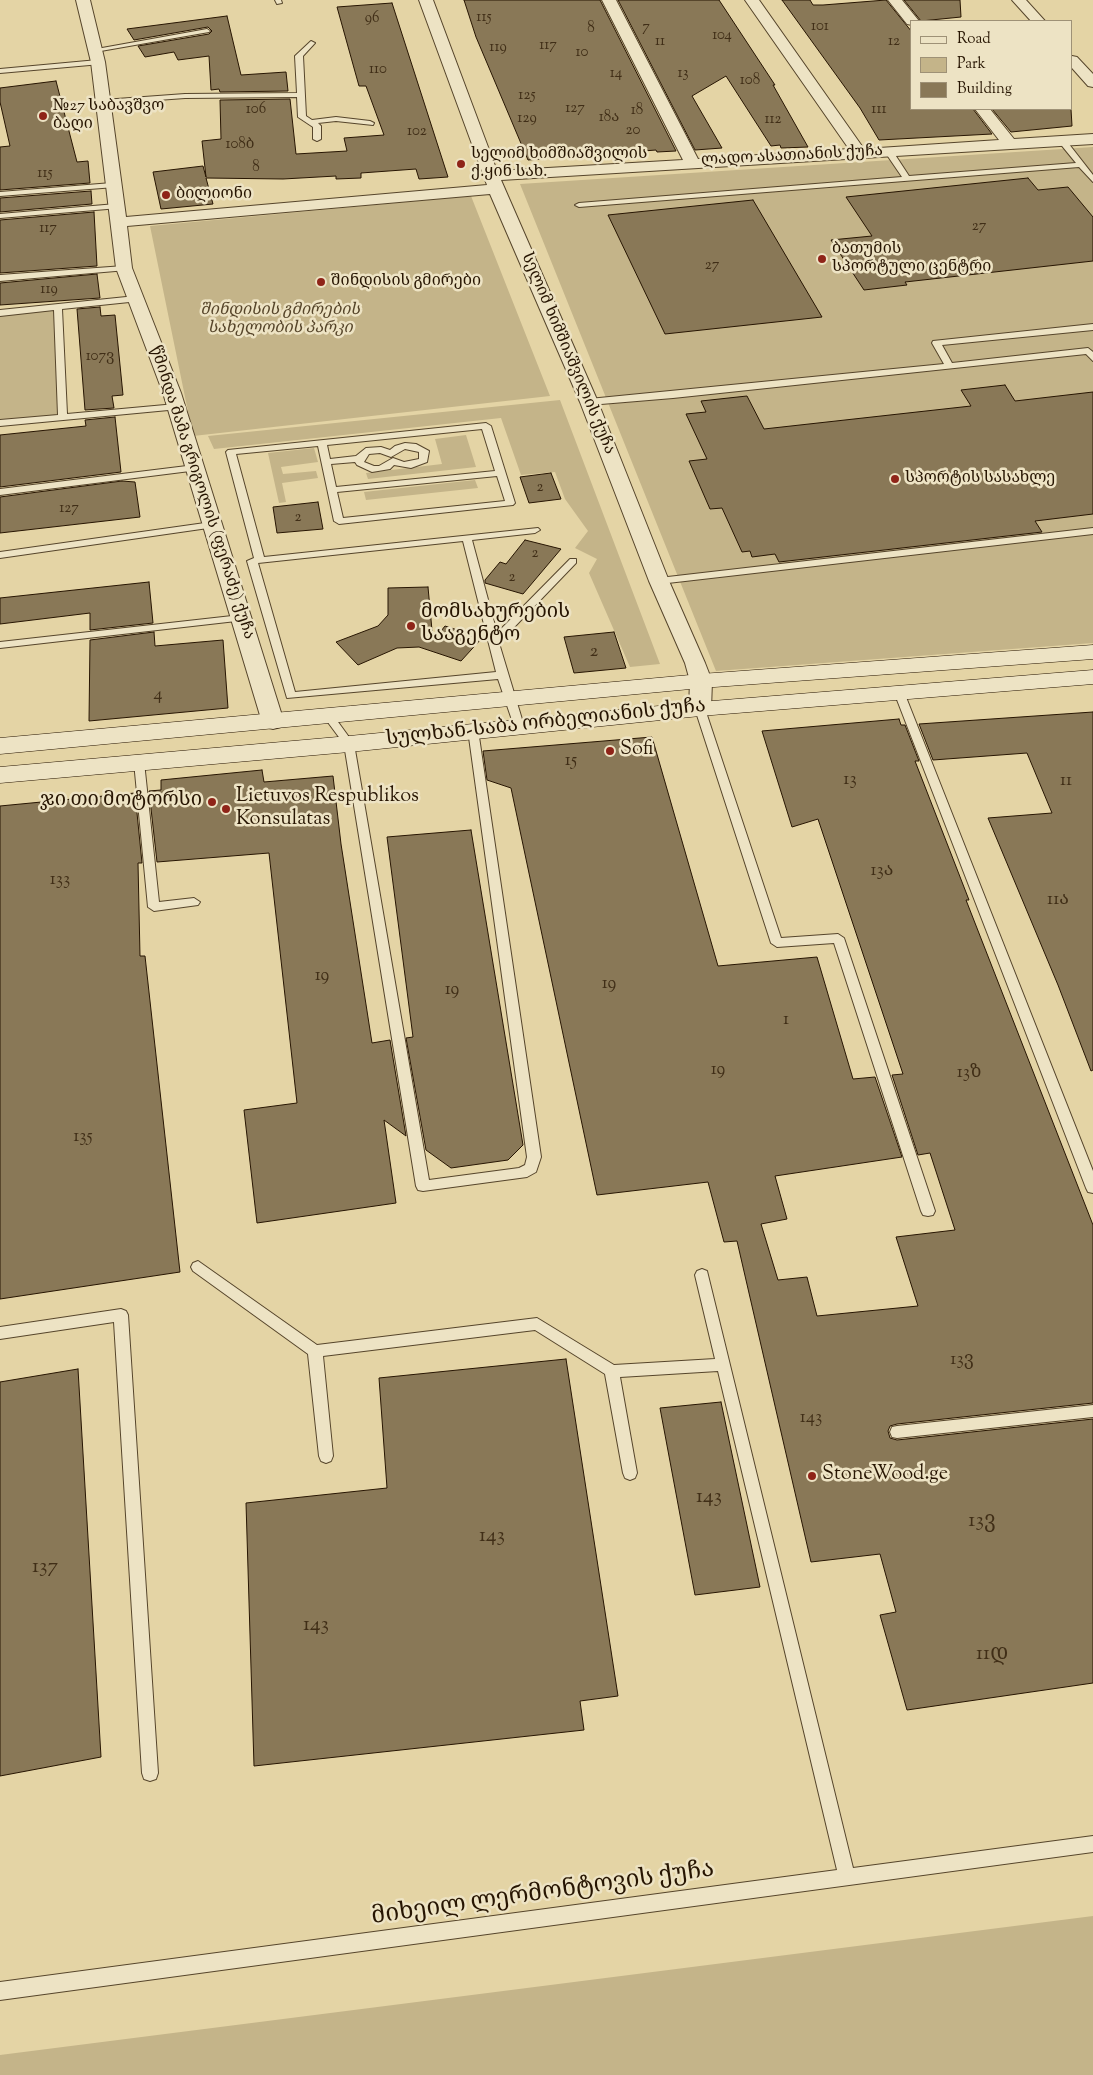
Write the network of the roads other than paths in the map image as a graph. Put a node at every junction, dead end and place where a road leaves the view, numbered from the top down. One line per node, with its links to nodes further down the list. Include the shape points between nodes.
1 (83, 0): 11 (street, წმინდა მამა გრიგოლის (ფერაძე) ქუჩა)
2 (426, 0): 30 (street, სელიმ ხიმშიაშვილის ქუჩა)
3 (609, 0): 26 (street)
4 (752, 0): 25 (street)
5 (895, 0): 7 (street)
6 (1019, 0): 8 (street)
7 (911, 20)
8 (1037, 20)
9 (207, 31): 11 (lane)
10 (311, 43): 15 (lane, via 299,56)
11 (96, 56): 13 (lane); 16 (street, წმინდა მამა გრიგოლის (ფერაძე) ქუჩა)
12 (1073, 61): 14 (street)
13 (0, 72)
14 (1093, 84)
15 (301, 95): 16 (lane, via 185,96); 18 (lane, via 302,117)
16 (102, 102): 31 (street, წმინდა მამა გრიგოლის (ფერაძე) ქუჩა)
17 (983, 110): 23 (street)
18 (310, 122): 19 (lane, via 336,119); 20 (lane, via 317,126)
19 (370, 123)
20 (317, 139)
21 (1093, 139): 22 (street, ლადო ასათიანის ქუჩა)
22 (1062, 141): 23 (street, ლადო ასათიანის ქუჩა); 27 (lane)
23 (1010, 144): 24 (street, ლადო ასათიანის ქუჩა)
24 (889, 152): 25 (street, ლადო ასათიანის ქუჩა); 28 (lane)
25 (859, 153): 26 (street, ლადო ასათიანის ქუჩა)
26 (692, 164): 30 (street, ლადო ასათიანის ქუჩა)
27 (1081, 165): 28 (lane); 29 (lane)
28 (907, 179): 33 (lane)
29 (1093, 180)
30 (494, 182): 34 (street, ლადო ასათიანის ქუჩა); 44 (street, სელიმ ხიმშიაშვილის ქუჩა)
31 (112, 185): 32 (lane); 34 (street, წმინდა მამა გრიგოლის (ფერაძე) ქუჩა)
32 (0, 194)
33 (579, 205)
34 (117, 214): 35 (lane); 36 (street, წმინდა მამა გრიგოლის (ფერაძე) ქუჩა)
35 (0, 216)
36 (124, 268): 37 (lane); 38 (street, წმინდა მამა გრიგოლის (ფერაძე) ქუჩა)
37 (0, 278)
38 (136, 299): 39 (lane); 45 (street, წმინდა მამა გრიგოლის (ფერაძე) ქუჩა)
39 (58, 308): 40 (lane); 46 (lane)
40 (0, 313)
41 (1093, 327): 42 (lane)
42 (1087, 343): 43 (lane); 43 (lane, via 936,343)
43 (950, 366): 44 (lane)
44 (589, 402): 62 (street, სელიმ ხიმშიაშვილის ქუჩა)
45 (176, 406): 46 (lane); 51 (street, წმინდა მამა გრიგოლის (ფერაძე) ქუჩა)
46 (63, 417): 47 (lane)
47 (0, 423)
48 (322, 443): 50 (lane); 52 (lane, via 486,426); 60 (lane, via 232,452)
49 (359, 459): 49 (lane, via 373,450 381,450 392,457 387,467 372,469 360,463); 50 (lane)
50 (326, 462): 53 (lane)
51 (195, 468): 54 (lane); 55 (street, წმინდა მამა გრიგოლის (ფერაძე) ქუჩა)
52 (501, 473): 53 (lane); 53 (lane, via 510,503 339,521)
53 (332, 490)
54 (0, 492)
55 (212, 525): 59 (lane); 63 (street, წმინდა მამა გრიგოლის (ფერაძე) ქუჩა)
56 (535, 530): 58 (lane)
57 (1093, 531): 62 (lane)
58 (467, 538): 60 (lane); 64 (lane)
59 (0, 555)
60 (260, 560): 67 (lane, via 252,561 291,696)
61 (573, 560): 64 (lane)
62 (659, 581): 69 (street, სელიმ ხიმშიაშვილის ქუჩა)
63 (241, 618): 65 (lane); 74 (street, წმინდა მამა გრიგოლის (ფერაძე) ქუჩა)
64 (494, 642): 67 (lane)
65 (0, 644)
66 (1093, 652): 69 (street, სულხან-საბა ორბელიანის ქუჩა)
67 (502, 675): 71 (lane)
68 (1093, 677): 70 (street, სულხან-საბა ორბელიანის ქუჩა)
69 (701, 681): 71 (street, სულხან-საბა ორბელიანის ქუჩა); 72 (street, სელიმ ხიმშიაშვილის ქუჩა)
70 (898, 692): 72 (street, სულხან-საბა ორბელიანის ქუჩა); 82 (lane)
71 (510, 700): 73 (street, სულხან-საბა ორბელიანის ქუჩა); 75 (lane)
72 (700, 709): 75 (street, სულხან-საბა ორბელიანის ქუჩა); 83 (lane, via 778,943 838,938)
73 (329, 717): 74 (street, სულხან-საბა ორბელიანის ქუჩა); 77 (lane)
74 (273, 722): 78 (street, სულხან-საბა ორბელიანის ქუჩა)
75 (519, 726): 76 (street, სულხან-საბა ორბელიანის ქუჩა)
76 (473, 730): 77 (street, სულხან-საბა ორბელიანის ქუჩა); 77 (lane, via 534,1157 531,1168 522,1173 423,1186)
77 (349, 744): 79 (street, სულხან-საბა ორბელიანის ქუჩა)
78 (0, 746)
79 (139, 762): 80 (street, სულხან-საბა ორბელიანის ქუჩა); 81 (lane, via 154,907)
80 (0, 774)
81 (194, 902)
82 (1093, 1188)
83 (928, 1211)
84 (198, 1267): 87 (lane)
85 (702, 1274): 88 (lane)
86 (0, 1333): 94 (lane, via 121,1315)
87 (315, 1351): 89 (lane, via 537,1324); 92 (lane)
88 (724, 1365): 89 (lane); 96 (lane)
89 (612, 1371): 93 (lane)
90 (1093, 1412): 91 (lane)
91 (897, 1432)
92 (326, 1456)
93 (630, 1473)
94 (150, 1773)
95 (1093, 1844): 96 (lane, მიხეილ ლერმონტოვის ქუჩა)
96 (847, 1878): 97 (lane, მიხეილ ლერმონტოვის ქუჩა)
97 (0, 1991)

